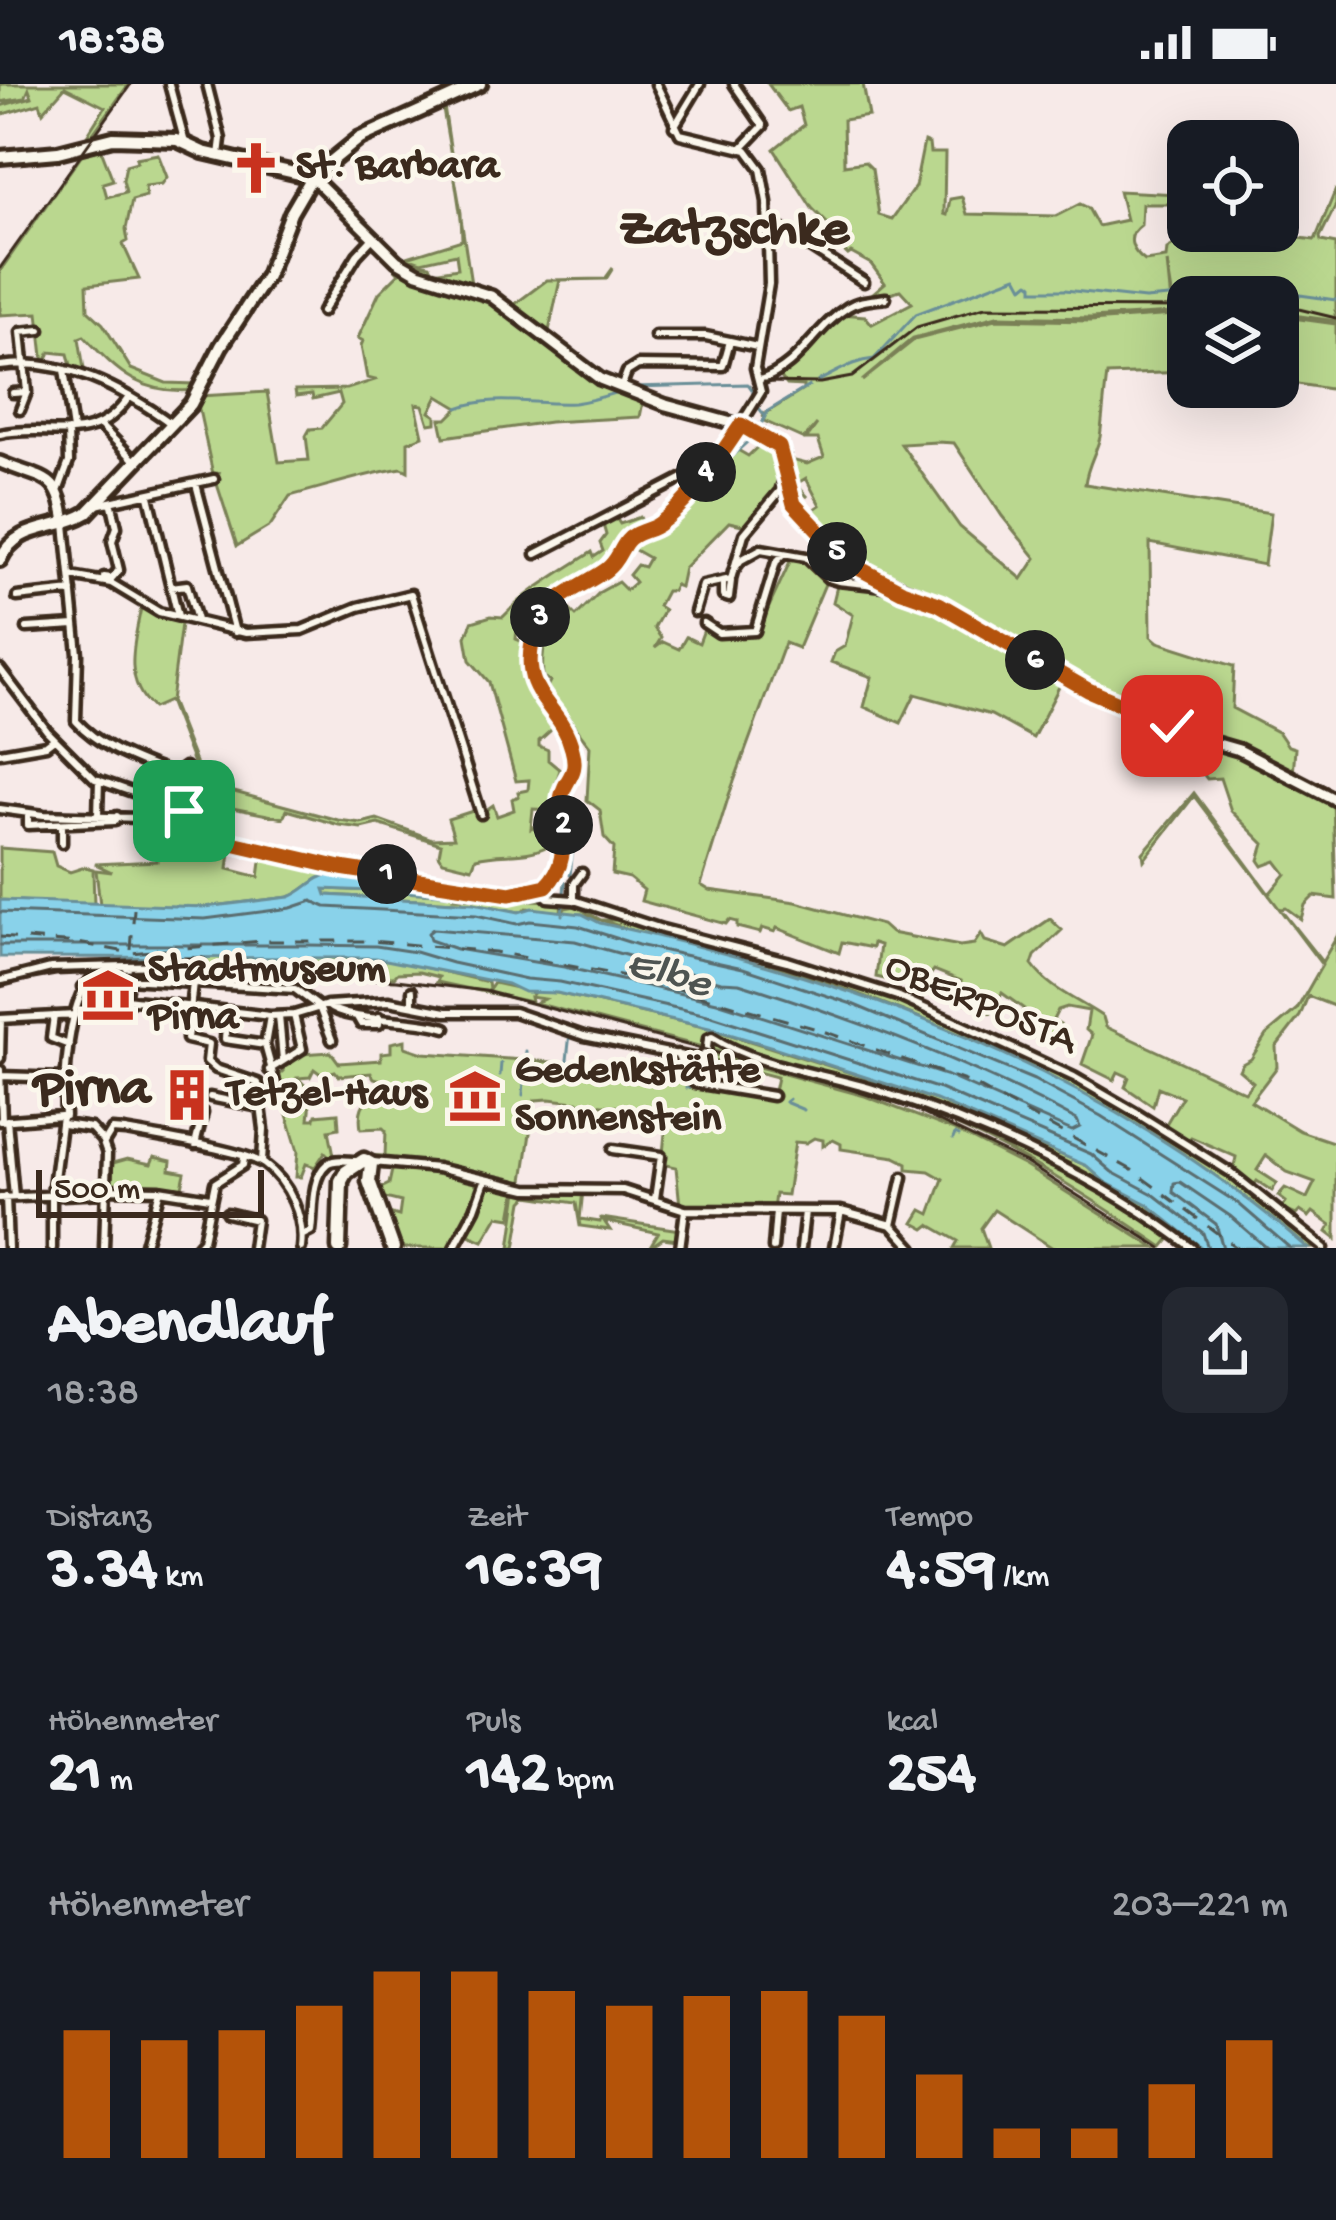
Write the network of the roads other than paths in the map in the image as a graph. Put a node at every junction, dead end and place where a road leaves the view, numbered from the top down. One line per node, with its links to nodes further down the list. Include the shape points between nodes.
1 (169, 84): 8 (street)
2 (207, 84): 10 (street)
3 (479, 84): 12 (main road, via 360,138)
4 (656, 84): 7 (street)
5 (700, 84): 7 (street)
6 (734, 84): 9 (street, via 763,126)
7 (674, 127): 9 (street)
8 (185, 143): 10 (main road); 11 (main road, via 112,138)
9 (741, 149): 15 (street, via 760,169)
10 (219, 155): 12 (main road)
11 (3, 160)
12 (312, 177): 13 (main road); 14 (street)
13 (304, 189): 14 (street); 34 (main road, via 267,277)
14 (325, 190): 16 (street)
15 (768, 220): 17 (street); 23 (street, via 769,284)
16 (372, 239): 19 (street); 28 (street, via 418,273 491,296 583,369)
17 (864, 282)
18 (886, 298): 27 (street, via 847,308 786,370)
19 (322, 312)
20 (40, 331): 24 (street, via 21,332)
21 (655, 335): 22 (street)
22 (730, 341): 23 (street); 28 (street, via 723,366 644,364 627,372)
23 (758, 346): 27 (street)
24 (25, 364): 25 (street); 26 (street); 30 (street)
25 (0, 366)
26 (64, 370): 31 (street); 36 (street)
27 (760, 380): 35 (street, via 760,397)
28 (621, 388): 35 (street)
29 (13, 392): 30 (street)
30 (27, 392): 32 (street)
31 (129, 397): 33 (street); 34 (street)
32 (20, 410)
33 (100, 425): 36 (street); 39 (street)
34 (173, 425): 39 (main road)
35 (741, 425): 41 (street); 45 (street, via 779,447)
36 (70, 431): 37 (street); 44 (street)
37 (0, 434)
38 (1, 462): 40 (street); 44 (street)
39 (137, 463): 48 (main road)
40 (0, 473)
41 (698, 477): 51 (street); 84 (street, via 659,524 629,538 608,568 564,592 538,620 531,681 571,745 575,774 562,795 565,842 554,878)
42 (214, 479): 43 (street)
43 (196, 484): 46 (street); 68 (street)
44 (59, 489): 49 (street)
45 (784, 490): 57 (street, via 748,526); 58 (street, via 840,556)
46 (149, 496): 47 (street); 59 (street)
47 (112, 505): 48 (street); 56 (street, via 119,570)
48 (96, 506): 49 (main road)
49 (65, 524): 53 (main road, via 21,534); 55 (street)
50 (770, 552): 52 (street); 54 (street); 57 (street, via 757,550)
51 (536, 554)
52 (783, 555): 54 (street); 58 (street, via 806,557 827,578)
53 (0, 560)
54 (776, 562): 65 (street, via 754,632 719,633)
55 (71, 576): 60 (street); 63 (street, via 111,583)
56 (99, 577)
57 (729, 577): 62 (street, via 703,585)
58 (893, 586): 75 (street, via 1088,690 1239,750)
59 (171, 587): 63 (street); 64 (street, via 187,585)
60 (72, 591): 61 (street); 66 (street)
61 (16, 597)
62 (695, 612)
63 (178, 616): 64 (street)
64 (197, 620): 68 (street)
65 (704, 622)
66 (75, 625): 67 (street); 73 (street, via 77,724 140,763 174,775)
67 (27, 628)
68 (236, 632): 78 (street, via 302,631 411,594)
69 (0, 669): 70 (street)
70 (3, 680): 71 (street)
71 (54, 739): 72 (street); 74 (street)
72 (0, 752)
73 (185, 767)
74 (99, 781): 79 (street); 81 (street, via 181,808)
75 (1336, 800)
76 (0, 809): 77 (street)
77 (28, 813): 80 (street); 80 (street, via 28,825)
78 (481, 814)
79 (94, 818): 80 (street); 81 (street)
80 (62, 820): 82 (street)
81 (181, 822): 84 (street, via 206,837 341,868 510,894)
82 (62, 843)
83 (582, 873): 85 (street)
84 (540, 888): 85 (street, OBERPOSTA, via 545,897)
85 (567, 899): 158 (street, OBERPOSTA, via 881,991 1074,1077 1230,1172)
86 (128, 966): 87 (street); 88 (street); 89 (street, via 51,968)
87 (193, 974): 88 (street); 94 (street, via 295,988); 95 (street)
88 (128, 977): 90 (street, via 94,977); 92 (street)
89 (0, 981)
90 (82, 987): 92 (street); 99 (street)
91 (412, 992): 93 (street)
92 (126, 994): 95 (street)
93 (409, 1004): 94 (street); 97 (street); 103 (street)
94 (323, 1006): 98 (street); 103 (street, via 361,1024); 106 (street)
95 (190, 1007): 96 (street); 118 (street, via 186,1038 209,1044 208,1063 216,1069 258,1083)
96 (227, 1011): 101 (street); 107 (street, via 225,1039)
97 (438, 1011): 104 (street); 109 (street, via 514,1012)
98 (298, 1014): 101 (street); 111 (street, via 302,1049)
99 (75, 1015): 100 (street); 108 (street)
100 (54, 1016): 102 (street); 108 (street, via 52,1039)
101 (275, 1016): 107 (street); 111 (street)
102 (1, 1019): 110 (street)
103 (404, 1019): 104 (street)
104 (435, 1024): 105 (street)
105 (446, 1028)
106 (332, 1040)
107 (265, 1045): 112 (street)
108 (69, 1046): 114 (street)
109 (677, 1054): 117 (street, via 696,1083); 157 (street, via 698,1058 709,1038 960,1121 1074,1174)
110 (0, 1058)
111 (283, 1060): 112 (street)
112 (268, 1070): 116 (street)
113 (0, 1073): 114 (street); 120 (street)
114 (65, 1078): 121 (street)
115 (210, 1096): 118 (street)
116 (279, 1096)
117 (773, 1096)
118 (260, 1107): 125 (street)
119 (203, 1113): 123 (street)
120 (3, 1120): 121 (street); 132 (street)
121 (62, 1121): 122 (street, via 96,1131); 131 (street)
122 (104, 1143): 123 (street, via 112,1130); 130 (street)
123 (195, 1145): 125 (street)
124 (613, 1149): 134 (street, via 662,1156)
125 (252, 1160): 133 (street, via 227,1172); 141 (street, via 288,1190)
126 (363, 1171): 128 (street, via 427,1166); 141 (street, via 333,1161 324,1168 311,1231); 149 (main road); 150 (main road)
127 (903, 1177): 140 (street)
128 (485, 1179): 134 (street); 151 (street)
129 (160, 1190): 130 (street); 133 (street); 145 (street)
130 (104, 1191): 131 (street); 144 (street)
131 (52, 1194): 132 (street); 143 (street)
132 (7, 1197): 142 (street)
133 (210, 1198): 146 (street)
134 (655, 1199): 135 (street)
135 (685, 1210): 136 (street); 152 (street)
136 (776, 1211): 137 (street); 153 (street)
137 (805, 1211): 138 (street); 154 (street)
138 (842, 1211): 140 (street); 155 (street)
139 (227, 1213): 147 (street, via 255,1217)
140 (892, 1225): 156 (street)
141 (302, 1235): 148 (street)
142 (8, 1248)
143 (52, 1248)
144 (104, 1248)
145 (144, 1248)
146 (196, 1248)
147 (252, 1248)
148 (301, 1248)
149 (339, 1248)
150 (391, 1248)
151 (454, 1248)
152 (680, 1248)
153 (773, 1248)
154 (801, 1248)
155 (834, 1248)
156 (913, 1248)
157 (1192, 1248)
158 (1324, 1248)

